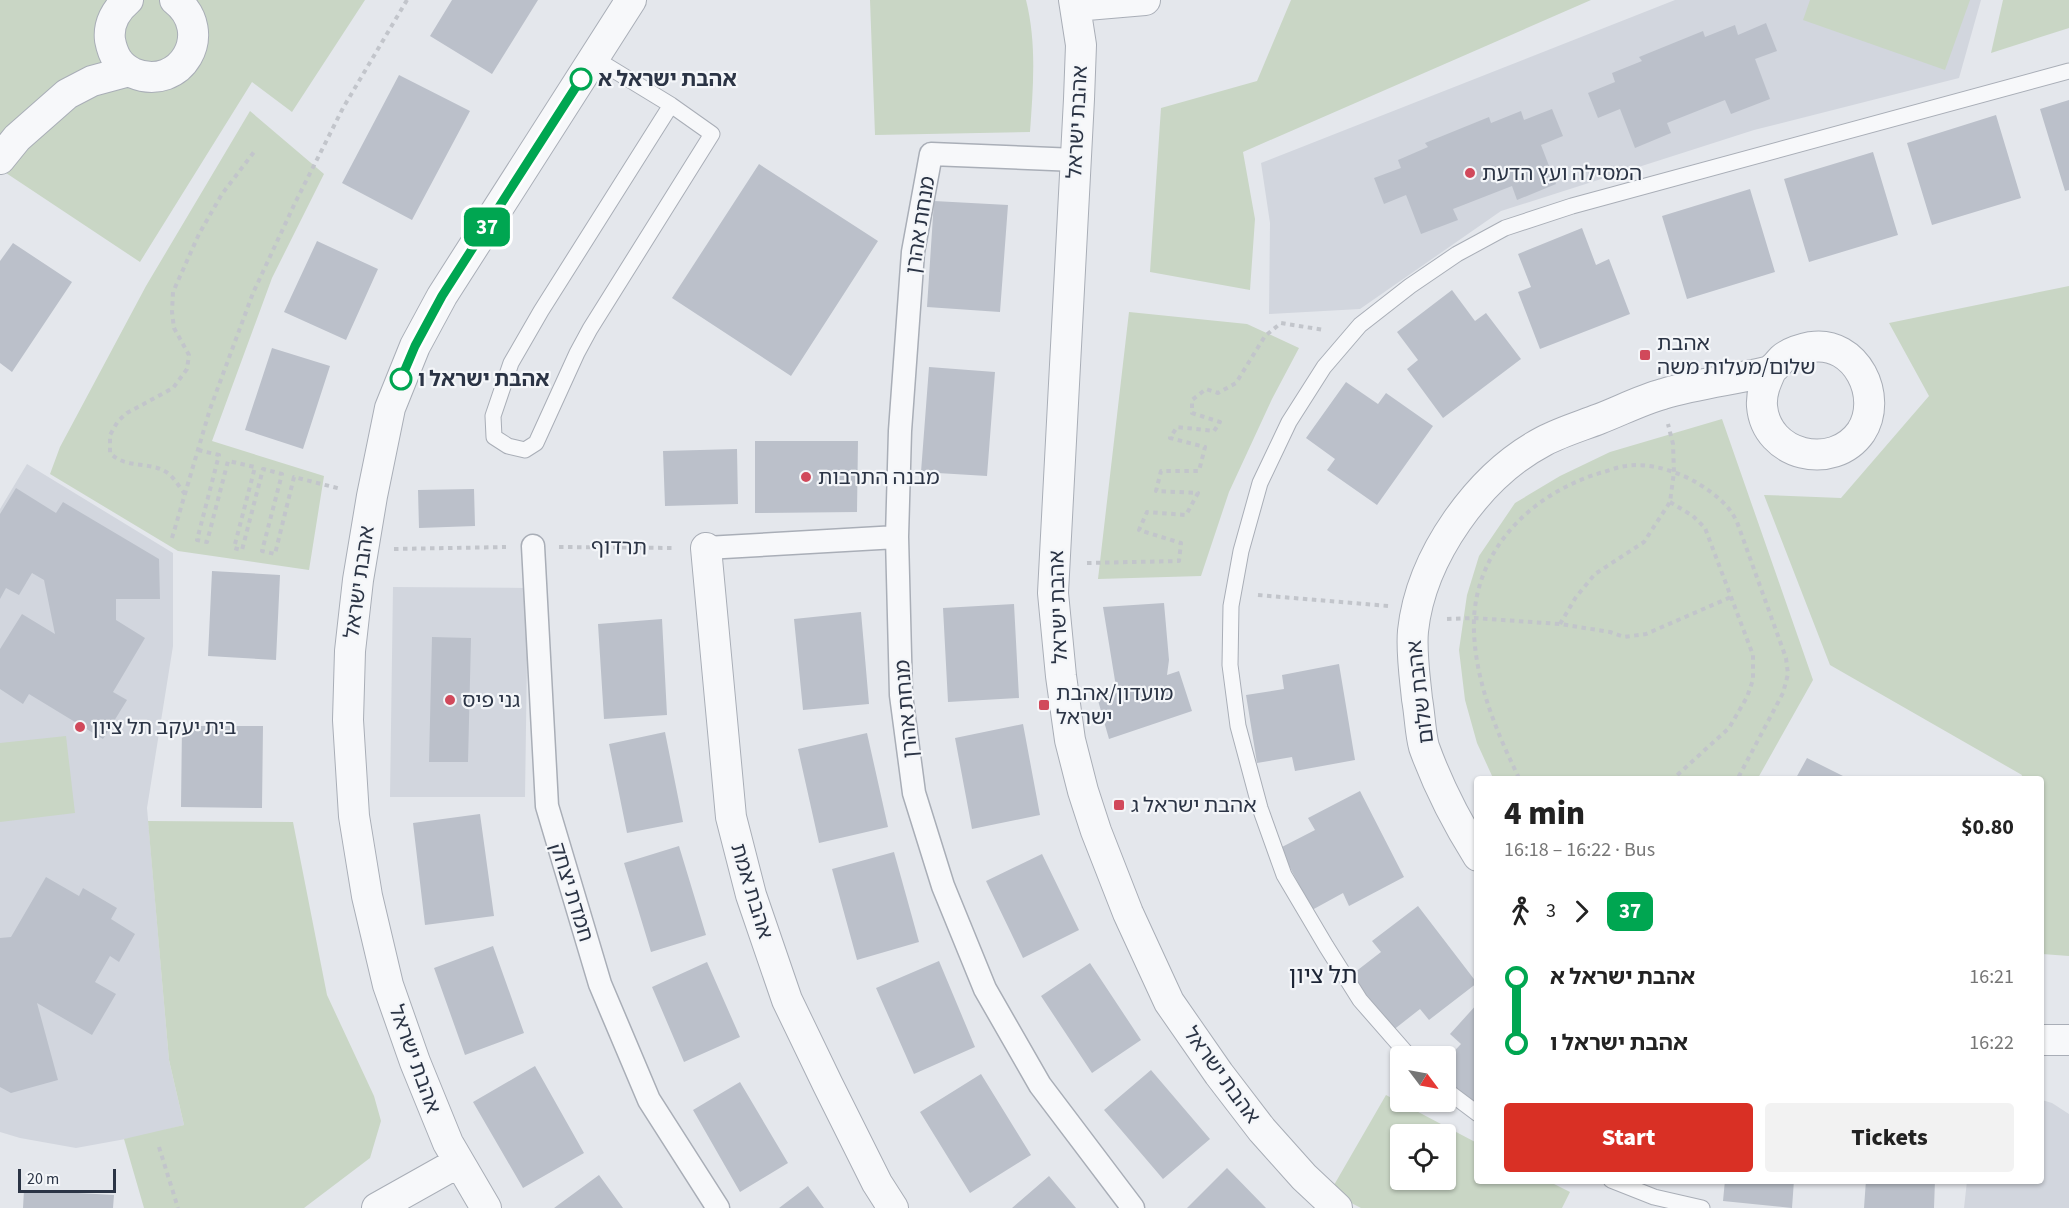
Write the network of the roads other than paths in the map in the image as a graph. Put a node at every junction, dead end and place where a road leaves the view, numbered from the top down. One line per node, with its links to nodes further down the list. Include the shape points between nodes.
1 (128, 0): 6 (street, via 117,11)
2 (175, 0): 8 (street, via 192,23 194,38 190,52 182,64 157,77 142,77)
3 (631, 0): 7 (street, אהבת ישראל)
4 (1145, 0): 5 (street)
5 (1074, 3): 13 (street, אהבת ישראל, via 1081,45)
6 (109, 36): 8 (street, via 117,62); 10 (street)
7 (594, 58): 11 (lane); 26 (street, אהבת ישראל, via 442,296 415,346 390,408 363,549 350,651 348,720 354,816 367,896 388,985 415,1062)
8 (129, 71): 10 (street, via 92,81)
9 (2069, 71): 23 (lane, via 1504,228 1410,286 1360,325 1324,367 1289,422 1260,483 1231,606 1230,665 1238,726 1260,808 1284,875 1360,1000)
10 (67, 94): 12 (street, via 17,138)
11 (671, 105): 11 (lane, via 511,363 493,416 494,437 508,446 525,450 536,443 590,329 712,134)
12 (0, 159)
13 (1076, 160): 17 (street, מנחת אהרן, via 931,154 913,252); 33 (street, אהבת ישראל, via 1054,564 1054,605 1070,740 1086,801 1128,913 1169,1002 1219,1074 1283,1154)
14 (1771, 371): 15 (street, אהבת שלום); 16 (street); 16 (street, via 1784,357 1799,350 1816,346 1832,349 1860,369 1868,384 1868,418 1847,446 1830,454 1811,455 1793,451 1778,440 1767,425)
15 (1697, 386): 16 (street); 20 (street, אהבת שלום, via 1661,394 1544,441 1504,468 1473,498 1445,539 1424,585 1413,630 1415,683 1424,744 1450,811)
16 (1762, 407)
17 (897, 537): 19 (street); 32 (street, מנחת אהרן, via 901,695 914,793 943,886 984,989 1040,1085)
18 (533, 546): 30 (street, חמדת יצחק, via 547,806 600,984 644,1089)
19 (706, 549): 31 (street, אהבת אמת, via 731,817 751,895 788,1000)
20 (1474, 850)
21 (2044, 1040): 22 (street)
22 (2069, 1040)
23 (1400, 1046)
24 (1456, 1098): 25 (lane)
25 (1474, 1111)
26 (459, 1162): 28 (street); 29 (street, אהבת ישראל)
27 (1621, 1184): 34 (lane, via 1654,1197)
28 (377, 1208)
29 (486, 1208)
30 (718, 1208)
31 (892, 1208)
32 (1133, 1208)
33 (1337, 1208)
34 (1702, 1208)

